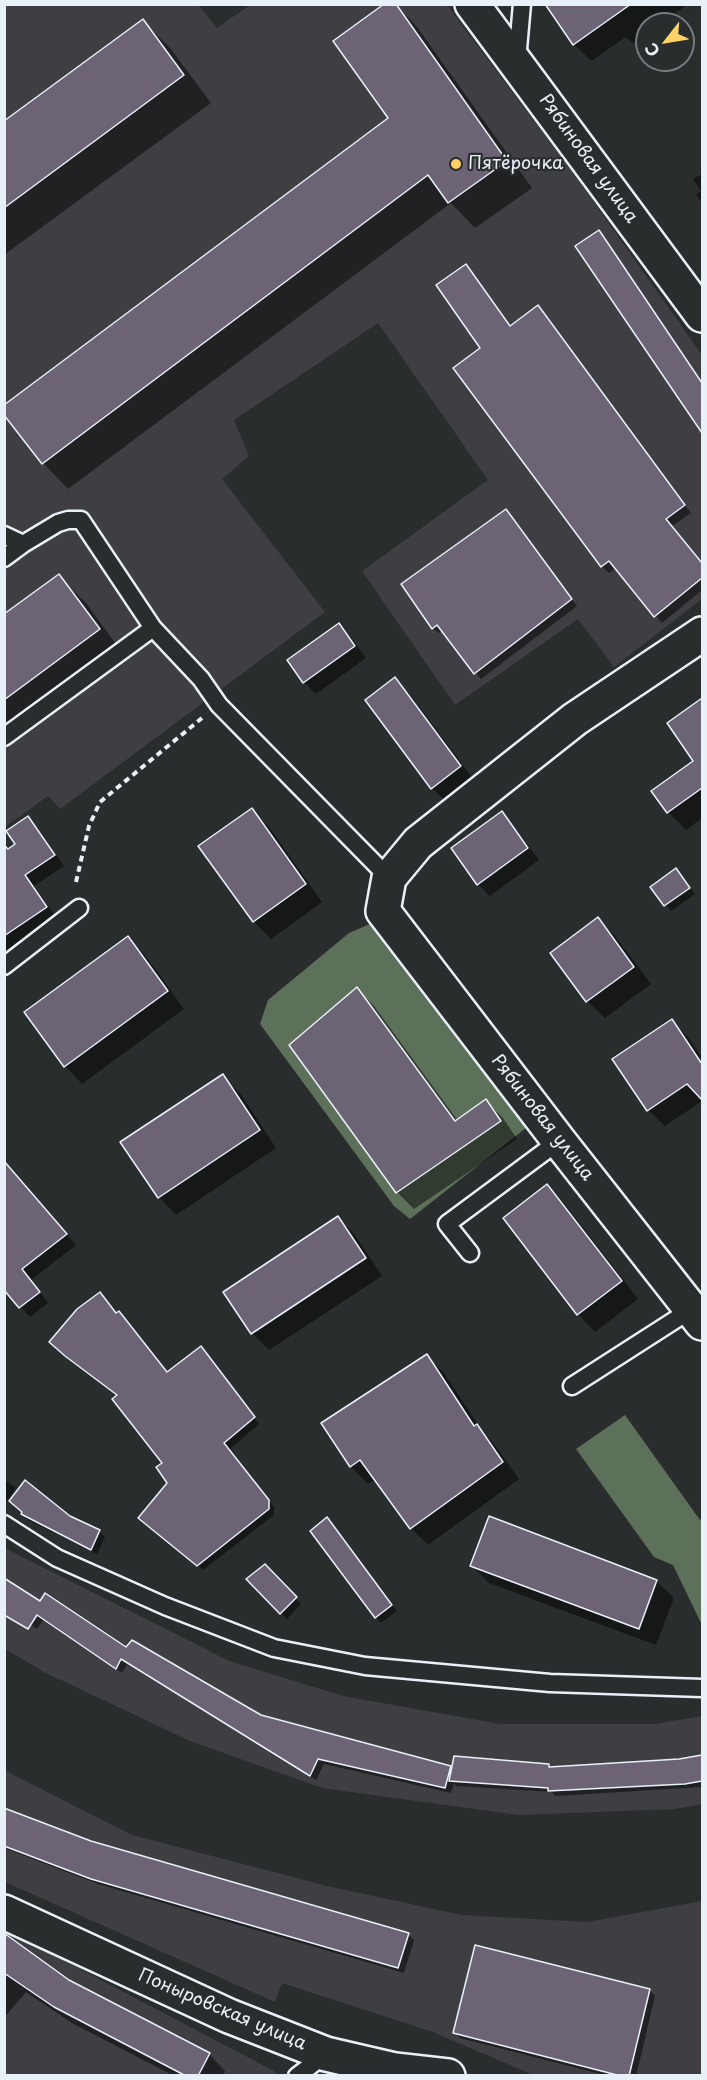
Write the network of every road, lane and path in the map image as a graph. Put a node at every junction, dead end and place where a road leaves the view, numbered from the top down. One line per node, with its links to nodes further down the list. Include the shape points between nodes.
1 (472, 4): 3 (street, Рябиновая улица)
2 (522, 4): 3 (lane)
3 (517, 64): 4 (street, Рябиновая улица)
4 (702, 315)
5 (4, 535): 6 (lane)
6 (23, 544): 7 (lane); 8 (lane, via 58,523 81,520)
7 (4, 558)
8 (153, 628): 10 (lane); 11 (lane)
9 (702, 633): 12 (street, via 575,719 418,843)
10 (219, 705): 12 (lane); 13 (path, via 100,802 89,826)
11 (4, 737)
12 (389, 878): 16 (street, Рябиновая улица, via 383,911)
13 (76, 882)
14 (79, 908): 15 (lane)
15 (4, 966)
16 (559, 1141): 17 (lane, via 447,1224); 18 (street, Рябиновая улица)
17 (470, 1253)
18 (697, 1316): 19 (lane)
19 (572, 1386)
20 (4, 1524): 21 (lane, via 57,1558 274,1648 365,1666 550,1683)
21 (702, 1688)
22 (4, 1912): 23 (street, Поныровская улица, via 229,2016)
23 (326, 2054): 24 (lane); 25 (street, Поныровская улица, via 395,2070)
24 (297, 2076)
25 (448, 2076)

